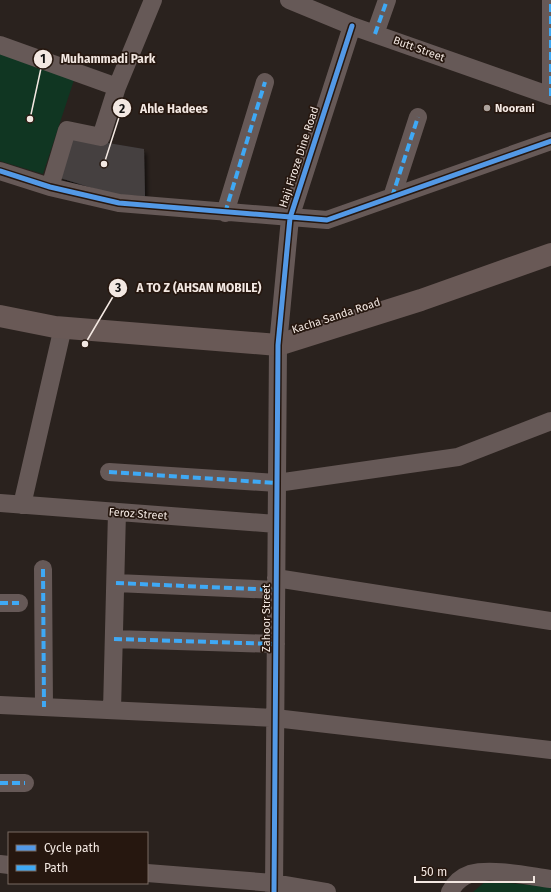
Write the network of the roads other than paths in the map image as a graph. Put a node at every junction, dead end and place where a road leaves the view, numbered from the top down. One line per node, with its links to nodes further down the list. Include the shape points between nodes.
1 (153, 0): 9 (street)
2 (288, 0): 5 (street, Butt Street)
3 (387, 0): 6 (street)
4 (551, 0): 10 (street)
5 (352, 26): 6 (street, Butt Street); 17 (street, Haji Firoze Dine Road)
6 (375, 34): 10 (street, Butt Street)
7 (0, 45): 9 (street)
8 (265, 82): 16 (street)
9 (117, 87): 14 (street, via 101,137 67,130)
10 (551, 96)
11 (418, 117): 15 (street)
12 (551, 141): 15 (street)
13 (0, 171): 14 (street)
14 (50, 187): 16 (street, via 119,203)
15 (392, 197): 17 (street, via 327,220)
16 (225, 213): 17 (street)
17 (290, 218): 21 (street, Haji Firoze Dine Road)
18 (551, 254): 21 (main road, Kacha Sanda Road, via 421,300)
19 (0, 316): 20 (main road, Kacha Sanda Road)
20 (63, 327): 21 (main road, Kacha Sanda Road); 26 (street)
21 (278, 345): 24 (street, Zahoor Street)
22 (551, 421): 24 (street, via 458,457)
23 (110, 472): 24 (street)
24 (277, 483): 28 (street, Zahoor Street)
25 (0, 503): 26 (street, Feroz Street)
26 (22, 505): 27 (street, Feroz Street)
27 (118, 512): 28 (street, Feroz Street); 30 (street)
28 (276, 524): 31 (street, Zahoor Street)
29 (43, 569): 38 (street)
30 (116, 583): 31 (street); 35 (street)
31 (276, 584): 34 (street); 36 (street, Zahoor Street)
32 (0, 603): 33 (street)
33 (19, 603)
34 (551, 621)
35 (114, 639): 36 (street); 39 (street)
36 (276, 644): 40 (street, Zahoor Street)
37 (0, 705): 38 (street)
38 (44, 707): 39 (street)
39 (112, 710): 40 (street)
40 (275, 718): 41 (street); 46 (street, Zahoor Street)
41 (551, 750)
42 (0, 783): 43 (street)
43 (25, 783)
44 (148, 873): 46 (street)
45 (551, 879): 48 (street, via 492,873 470,874 455,883)
46 (274, 888): 47 (street)
47 (327, 892)
48 (450, 892)

